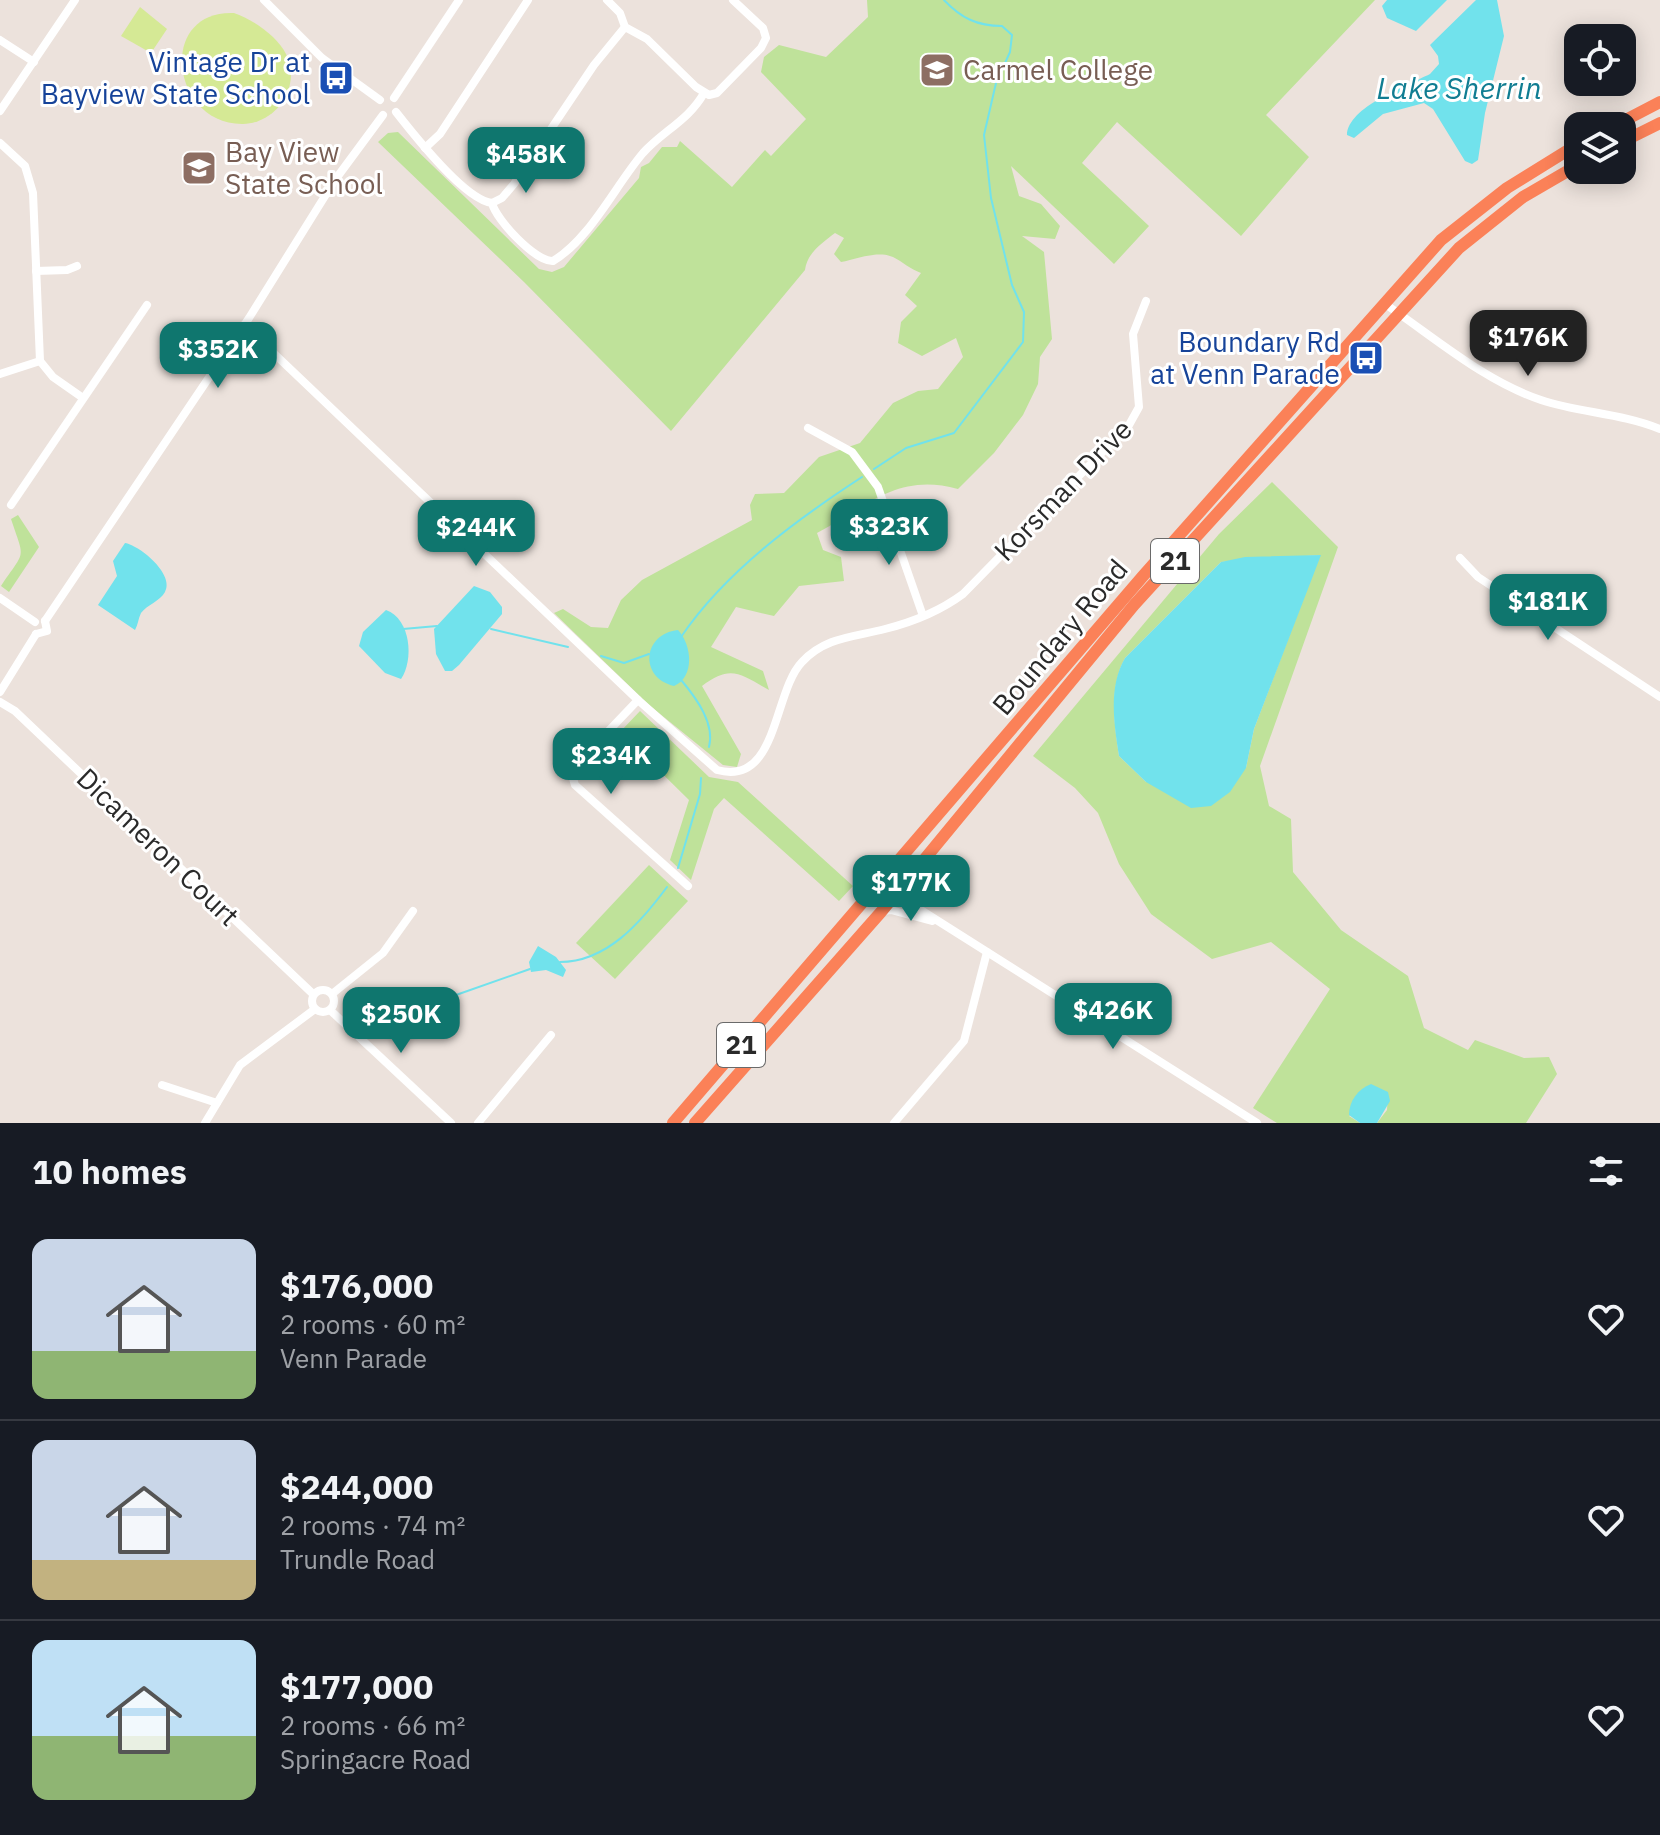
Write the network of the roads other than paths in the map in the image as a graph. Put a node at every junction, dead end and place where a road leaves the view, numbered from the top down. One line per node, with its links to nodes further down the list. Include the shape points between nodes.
1 (75, 0): 9 (street)
2 (264, 0): 12 (street, via 322,58)
3 (459, 0): 11 (street)
4 (528, 0): 21 (street, via 440,134)
5 (607, 0): 7 (street)
6 (733, 0): 10 (street, via 763,28 766,38 717,93)
7 (625, 27): 10 (street, via 647,39); 24 (street, via 514,184)
8 (0, 40): 9 (street)
9 (34, 62): 14 (street)
10 (704, 93): 24 (street, via 694,110 644,152 596,219 553,261 537,257 498,221)
11 (394, 98): 12 (street); 15 (street)
12 (380, 100): 16 (street)
13 (1660, 102): 17 (highway)
14 (0, 111)
15 (396, 112): 16 (street); 21 (street)
16 (383, 115): 31 (street, via 335,180)
17 (1636, 115)
18 (1660, 123): 19 (highway)
19 (1636, 135)
20 (0, 143): 26 (street, via 30,177)
21 (425, 148): 24 (street, via 478,199)
22 (1564, 153): 28 (highway, Boundary Road / 21, via 1468,217)
23 (1564, 174): 30 (highway, Boundary Road / 21, via 1488,223)
24 (492, 203)
25 (77, 266): 26 (street)
26 (36, 271): 32 (street)
27 (1146, 301): 40 (street, Korsman Drive, via 1133,334 1139,395 1135,417 963,594)
28 (1385, 304): 30 (street); 46 (highway, Boundary Road / 21)
29 (147, 305): 34 (street)
30 (1399, 314): 36 (street, via 1514,389); 48 (highway, Boundary Road / 21, via 1134,605)
31 (244, 325): 41 (street); 44 (street)
32 (40, 361): 33 (street); 34 (street)
33 (0, 374)
34 (83, 398): 37 (street)
35 (808, 428): 40 (street, via 852,452 878,487)
36 (1660, 429)
37 (11, 505)
38 (1460, 558): 43 (street, via 1478,577)
39 (0, 598): 41 (street)
40 (923, 616): 44 (street, Korsman Drive, via 819,647 800,663 768,744 743,772 717,770)
41 (40, 622): 42 (street)
42 (0, 692)
43 (1660, 697)
44 (638, 700): 47 (street, via 572,775 575,785)
45 (0, 702): 53 (street, Dicameron Court)
46 (882, 881): 48 (street); 63 (highway, Boundary Road / 21)
47 (688, 886)
48 (897, 893): 50 (highway, Boundary Road / 21); 51 (street)
49 (413, 911): 54 (street, via 383,953)
50 (881, 912): 51 (street); 64 (highway, Boundary Road / 21)
51 (944, 924): 52 (street)
52 (987, 952): 65 (street, via 964,1041); 66 (street)
53 (313, 994): 54 (street, via 321,989); 55 (street)
54 (332, 994): 56 (street)
55 (315, 1009): 56 (street); 59 (street, via 248,1057)
56 (330, 1010): 61 (street)
57 (551, 1035): 62 (street)
58 (162, 1085): 59 (street)
59 (217, 1103): 60 (street)
60 (205, 1123)
61 (451, 1123)
62 (478, 1123)
63 (673, 1123)
64 (695, 1123)
65 (894, 1123)
66 (1257, 1123)

